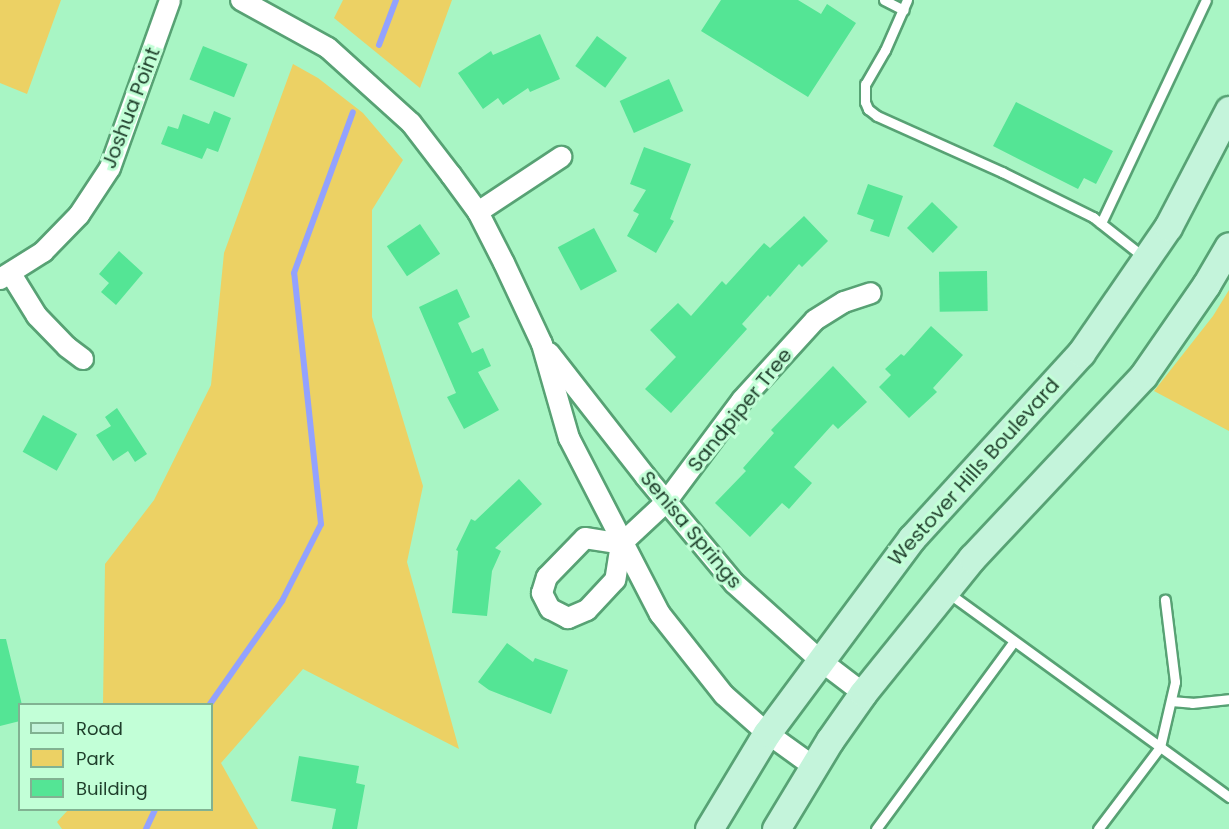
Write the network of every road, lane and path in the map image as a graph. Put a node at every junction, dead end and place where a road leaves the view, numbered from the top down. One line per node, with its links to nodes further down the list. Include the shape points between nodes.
1 (170, 0): 12 (street, Joshua Point, via 110,168 79,215 43,252)
2 (241, 0): 8 (street, Senisa Springs, via 328,48 360,76 411,123)
3 (884, 0): 5 (lane)
4 (1206, 0): 9 (lane)
5 (905, 5): 9 (lane, via 866,84 868,109)
6 (1229, 110): 11 (main road, Westover Hills Boulevard)
7 (561, 157): 8 (street)
8 (478, 212): 14 (street, Senisa Springs)
9 (1101, 223): 11 (lane)
10 (1229, 246): 18 (main road, via 1143,376)
11 (1147, 260): 21 (main road, Westover Hills Boulevard, via 1082,352 912,538)
12 (5, 277): 15 (street, via 37,316)
13 (871, 293): 16 (street, Sandpiper Tree, via 844,302 815,320 742,400)
14 (542, 344): 16 (street, Senisa Springs); 17 (street, Senisa Springs, via 569,438)
15 (83, 359)
16 (666, 502): 17 (street, Sandpiper Tree); 21 (street, Senisa Springs, via 734,583)
17 (621, 544): 25 (street, Senisa Springs, via 660,614 724,695)
18 (945, 591): 20 (lane); 22 (main road)
19 (1165, 600): 24 (lane, via 1175,682)
20 (1014, 641): 26 (lane); 31 (lane)
21 (821, 661): 22 (street, Senisa Springs); 25 (main road, Westover Hills Boulevard)
22 (863, 693): 27 (main road)
23 (1229, 699): 24 (lane)
24 (1171, 701): 26 (lane)
25 (767, 733): 27 (street, Senisa Springs); 29 (main road, Westover Hills Boulevard)
26 (1160, 747): 28 (lane); 32 (lane)
27 (813, 766): 30 (main road)
28 (1229, 797)
29 (709, 829)
30 (776, 829)
31 (876, 829)
32 (1098, 829)

